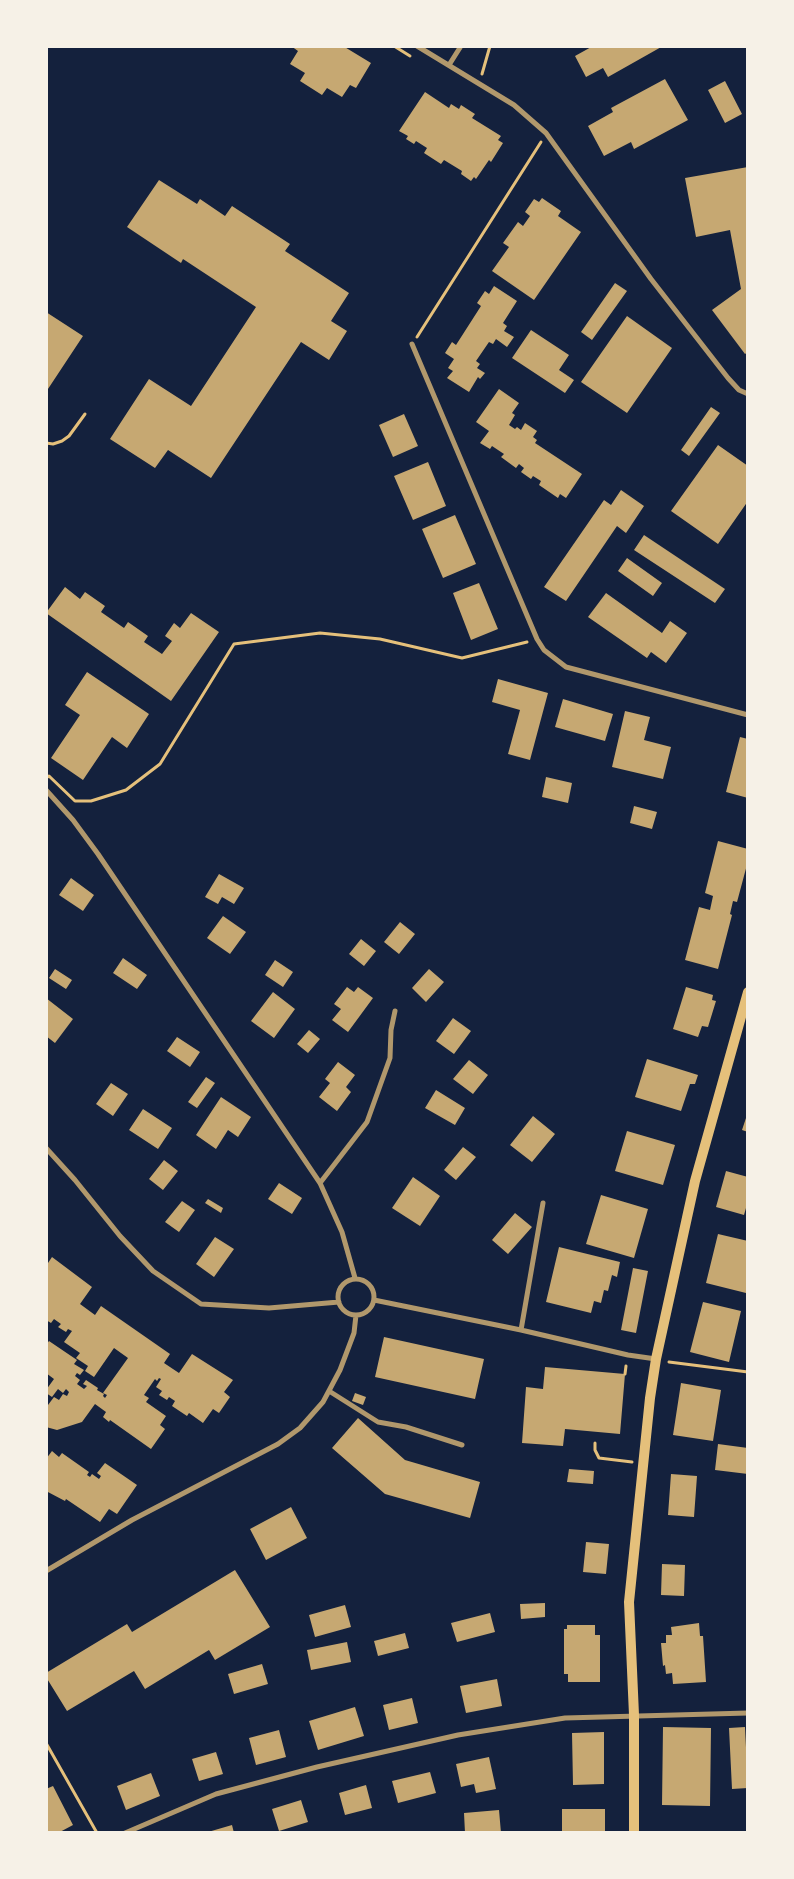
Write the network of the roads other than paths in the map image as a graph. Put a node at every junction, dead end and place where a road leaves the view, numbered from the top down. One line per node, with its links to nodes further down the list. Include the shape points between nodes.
1 (417, 46): 3 (street)
2 (461, 46): 3 (street)
3 (449, 65): 5 (street, via 514,105 546,133 669,302 728,378)
4 (412, 344): 6 (street, via 544,650 566,667)
5 (748, 394)
6 (748, 715)
7 (46, 790): 11 (street, via 98,854)
8 (748, 992): 18 (main road, via 695,1181)
9 (395, 1011): 11 (street, via 390,1058 367,1122)
10 (46, 1148): 15 (street, via 153,1271 201,1304 268,1308)
11 (320, 1183): 13 (street, via 342,1232)
12 (543, 1203): 17 (street)
13 (355, 1278): 14 (street, via 370,1285); 15 (street, via 341,1286)
14 (374, 1300): 16 (street, via 370,1309); 17 (street)
15 (338, 1302): 16 (street, via 345,1312)
16 (356, 1315): 19 (street, via 354,1333)
17 (521, 1330): 18 (street)
18 (656, 1359): 23 (main road, via 629,1602)
19 (329, 1391): 20 (street, via 378,1422); 21 (street, via 300,1428 278,1444 132,1520)
20 (462, 1445)
21 (46, 1571)
22 (748, 1713): 23 (street)
23 (634, 1715): 24 (street, via 565,1718 458,1735 317,1766 216,1794); 25 (main road)
24 (125, 1833)
25 (634, 1833)

